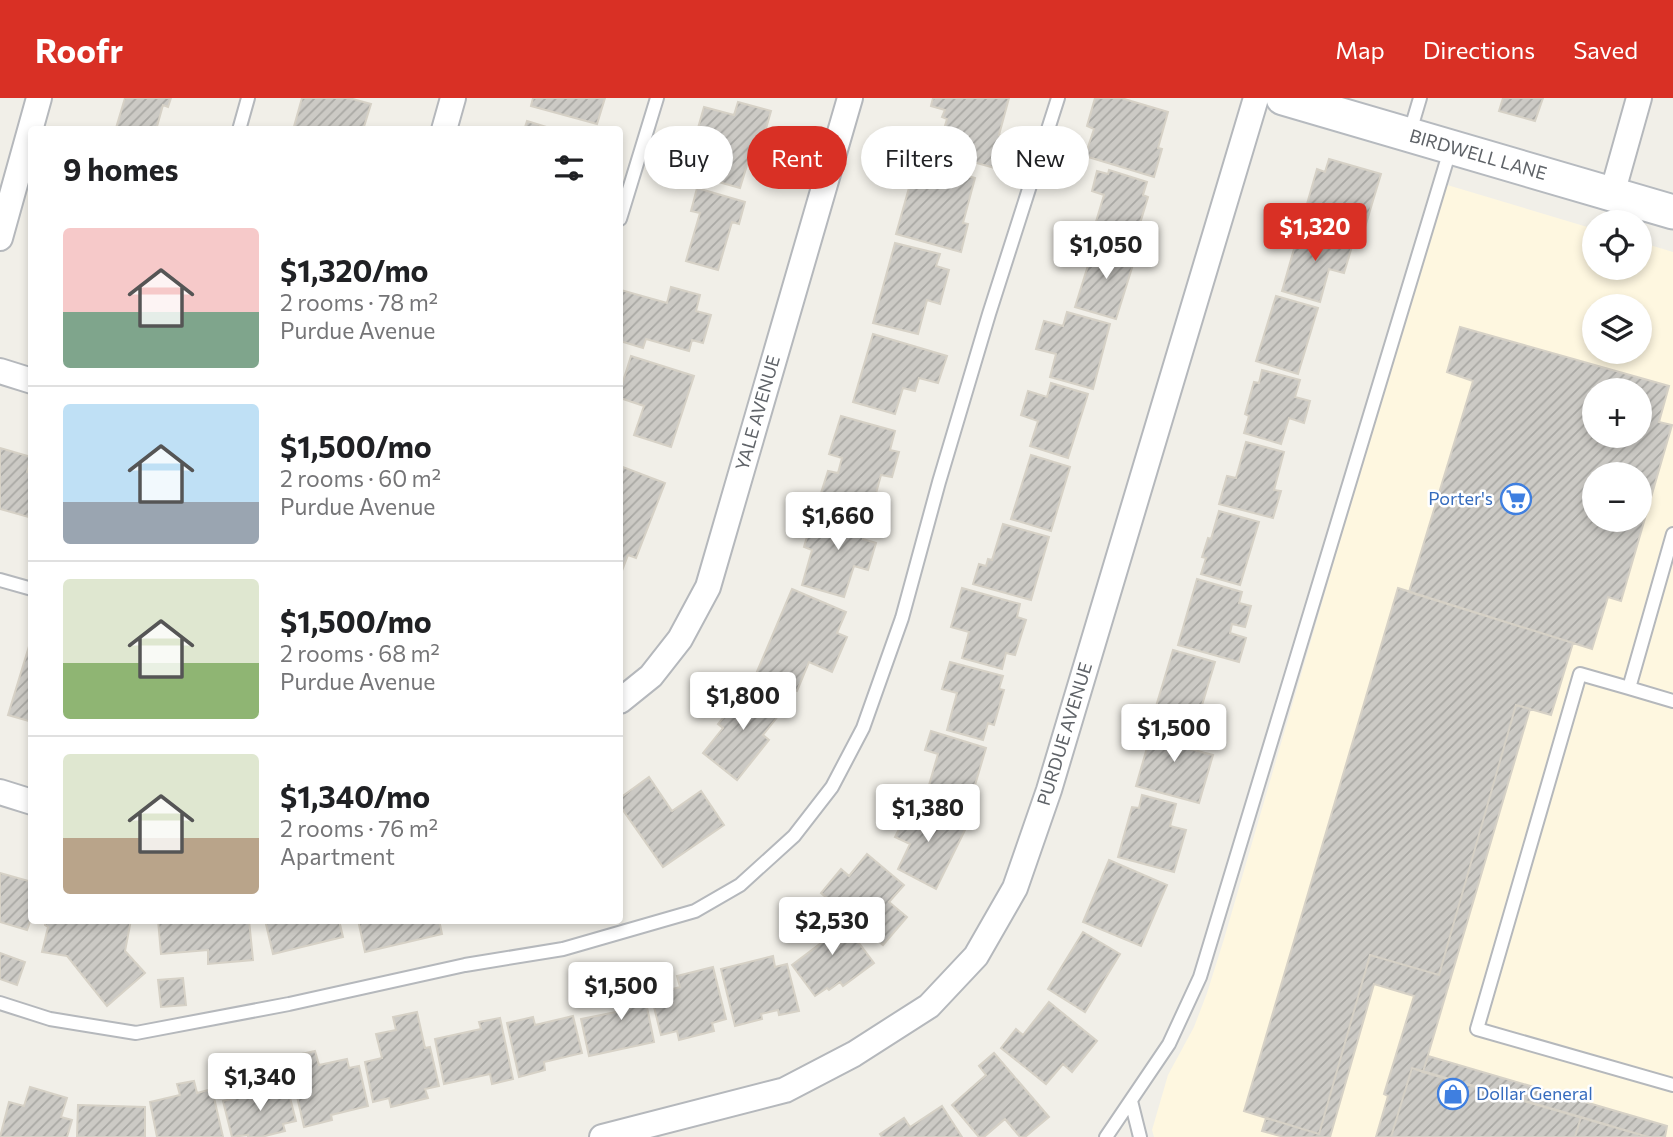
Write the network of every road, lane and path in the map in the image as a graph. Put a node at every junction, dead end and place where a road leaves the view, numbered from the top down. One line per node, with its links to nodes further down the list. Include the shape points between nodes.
1 (39, 98): 11 (street)
2 (248, 98): 12 (lane)
3 (453, 98): 13 (street)
4 (657, 98): 18 (lane)
5 (850, 98): 27 (street, YALE AVENUE, via 708,587 680,639 651,676)
6 (1058, 98): 31 (lane, via 989,314 902,618 863,728 832,787 794,836 740,885 695,911 564,949 136,1033 50,1019)
7 (1256, 98): 34 (street, PURDUE AVENUE, via 1049,790 1015,888 976,956 929,1006 855,1055 785,1090)
8 (1283, 98): 14 (main road, BIRDWELL LANE)
9 (1420, 98): 14 (lane)
10 (1639, 98): 17 (street)
11 (31, 126)
12 (240, 126)
13 (445, 126)
14 (1409, 135): 16 (main road, BIRDWELL LANE)
15 (28, 137): 20 (street)
16 (1451, 147): 17 (main road, BIRDWELL LANE); 33 (lane, via 1200,977 1169,1044)
17 (1612, 194): 19 (main road, BIRDWELL LANE)
18 (623, 209)
19 (1673, 212)
20 (0, 238)
21 (0, 371): 22 (street)
22 (28, 380)
23 (1673, 534): 26 (lane)
24 (0, 580): 25 (lane)
25 (28, 588)
26 (1629, 688): 28 (lane); 32 (lane, via 1580,674 1477,1029)
27 (623, 699)
28 (1673, 701)
29 (0, 792): 30 (street)
30 (28, 801)
31 (0, 1003)
32 (1673, 1085)
33 (1131, 1101): 35 (lane); 36 (lane)
34 (602, 1137)
35 (1106, 1137)
36 (1140, 1137)

